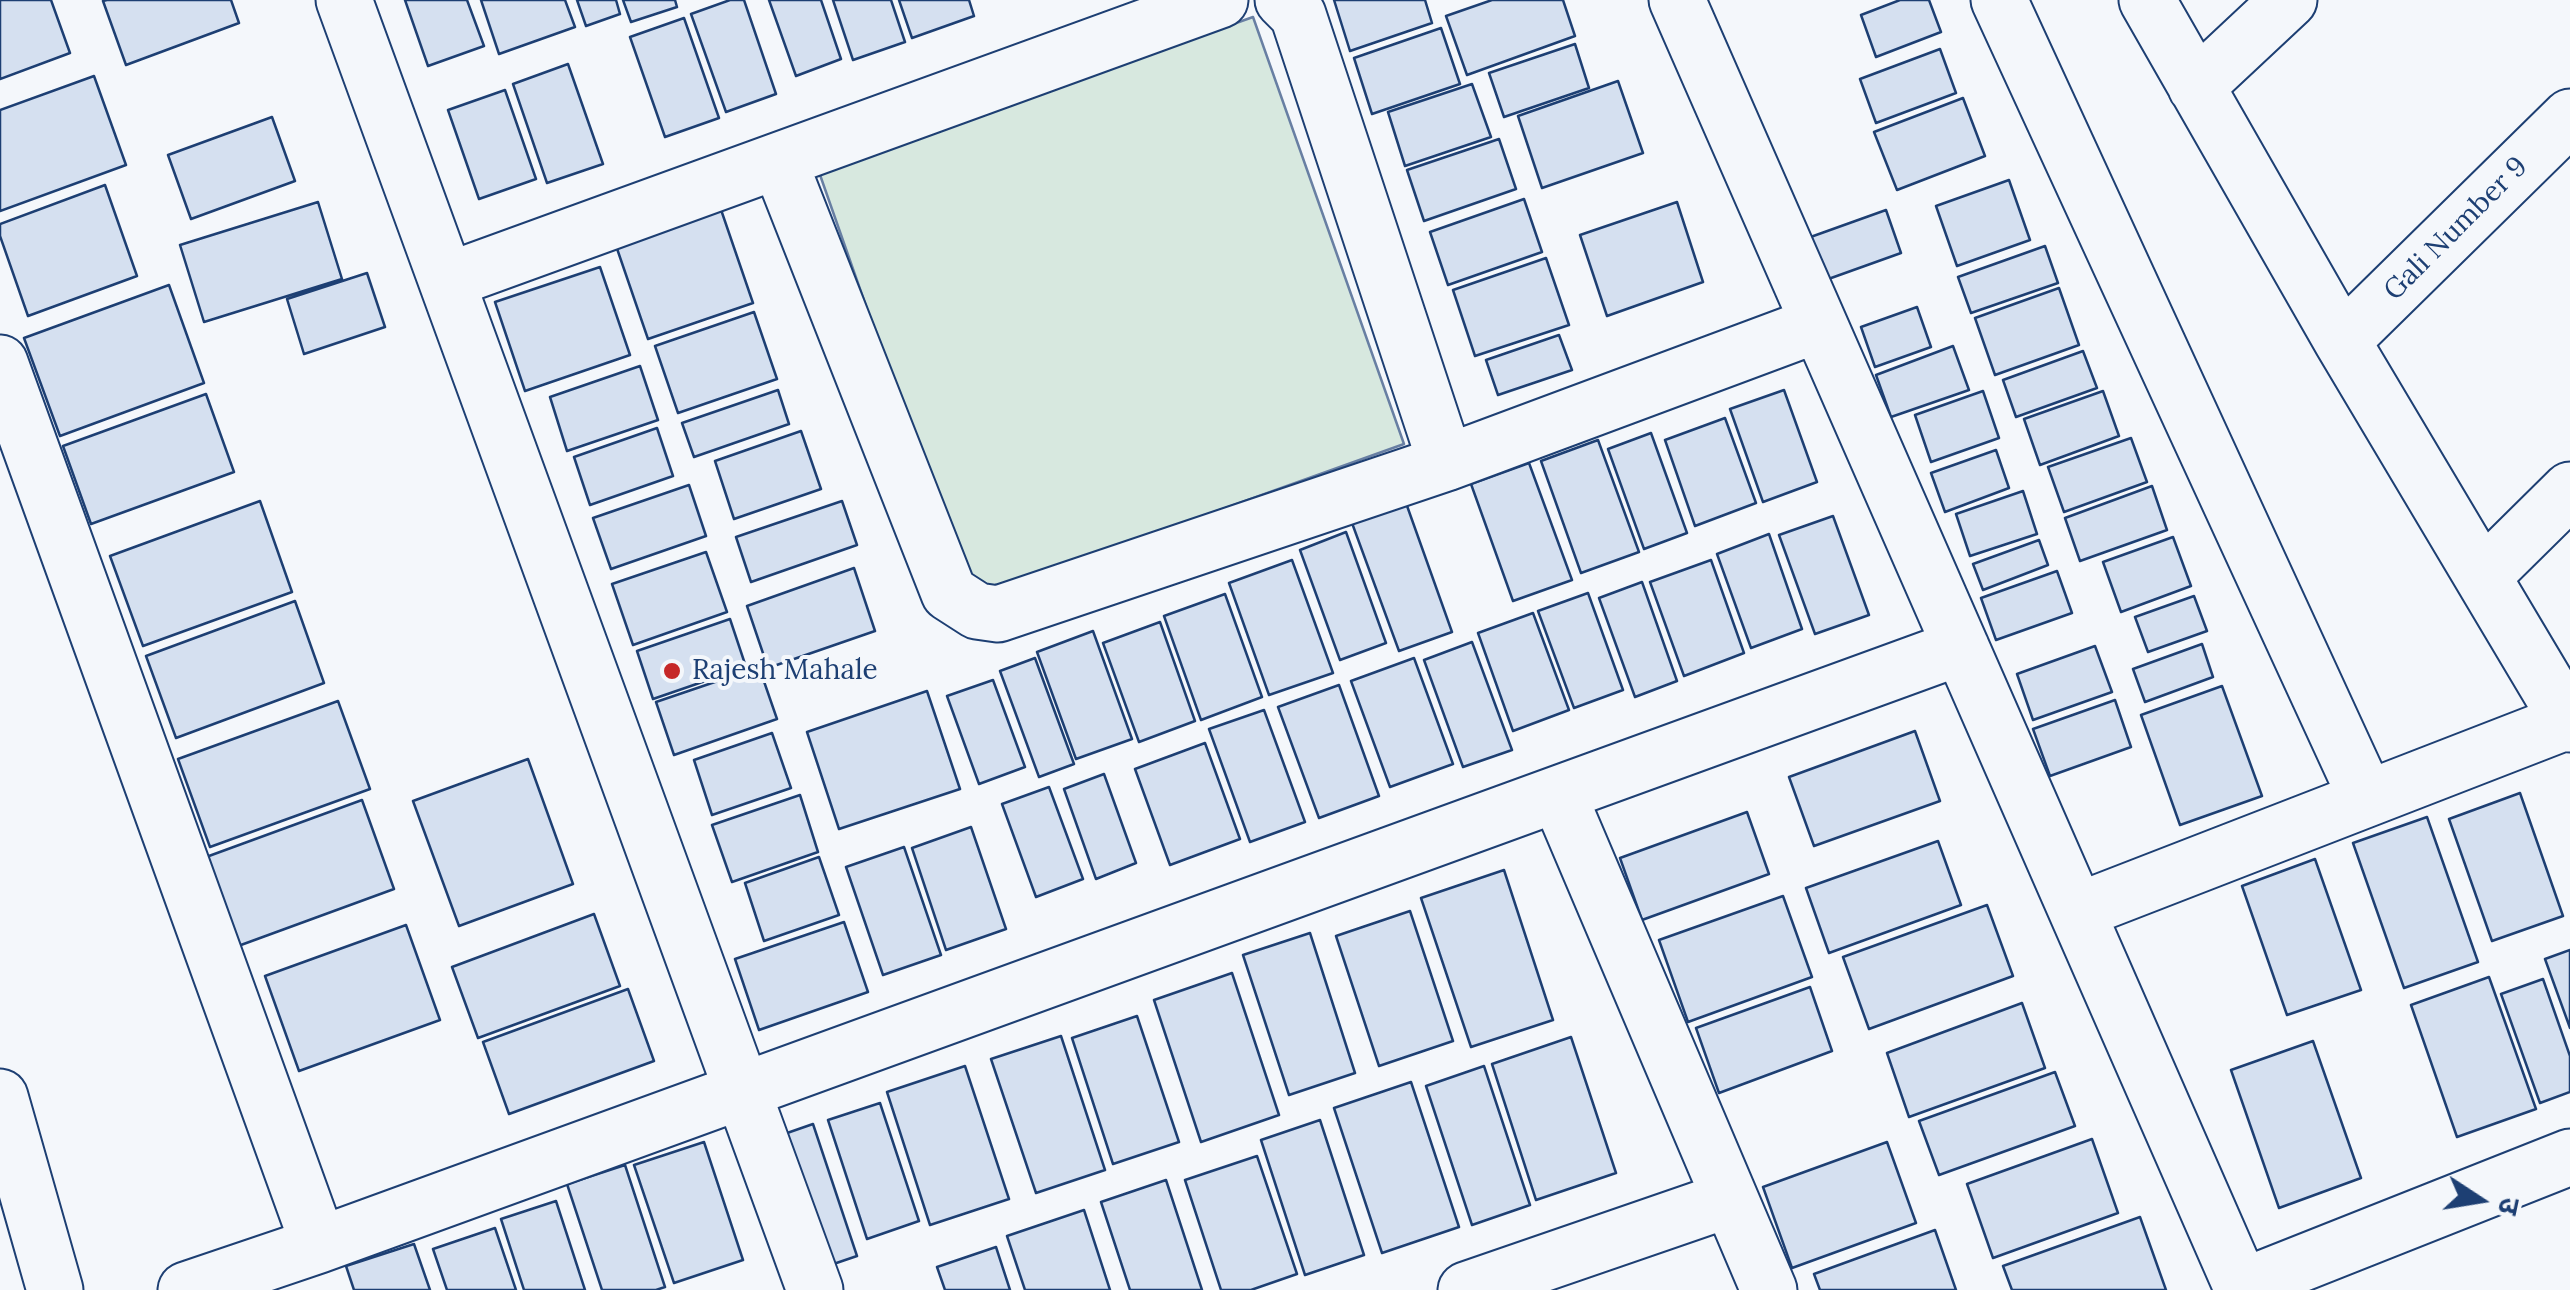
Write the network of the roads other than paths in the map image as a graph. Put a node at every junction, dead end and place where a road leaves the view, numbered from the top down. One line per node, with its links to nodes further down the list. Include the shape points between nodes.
1 (344, 0): 11 (street)
2 (1220, 0): 10 (street)
3 (1283, 0): 15 (street, via 1298,16)
4 (1677, 0): 12 (street)
5 (1999, 0): 21 (street)
6 (2147, 0): 8 (street)
7 (2289, 0): 8 (street)
8 (2196, 87): 13 (street)
9 (2570, 116): 13 (street, Gali Number 9)
10 (779, 161): 11 (street); 15 (street, via 949,593 977,611 998,614)
11 (447, 282): 23 (street)
12 (1819, 324): 15 (street); 18 (street)
13 (2342, 341): 17 (street)
14 (0, 363): 27 (street)
15 (1446, 462)
16 (2570, 490): 17 (street)
17 (2483, 576): 19 (street)
18 (1960, 647): 20 (street); 22 (street)
19 (2569, 723): 21 (street)
20 (1558, 794): 23 (street); 26 (street)
21 (2367, 799): 22 (street)
22 (2078, 911): 28 (street)
23 (743, 1090): 27 (street); 31 (street)
24 (0, 1097): 29 (street)
25 (2570, 1157): 28 (street)
26 (1730, 1199): 32 (street); 33 (street)
27 (319, 1244): 30 (street)
28 (2242, 1289)
29 (54, 1290)
30 (186, 1290)
31 (815, 1290)
32 (1466, 1290)
33 (1769, 1290)

